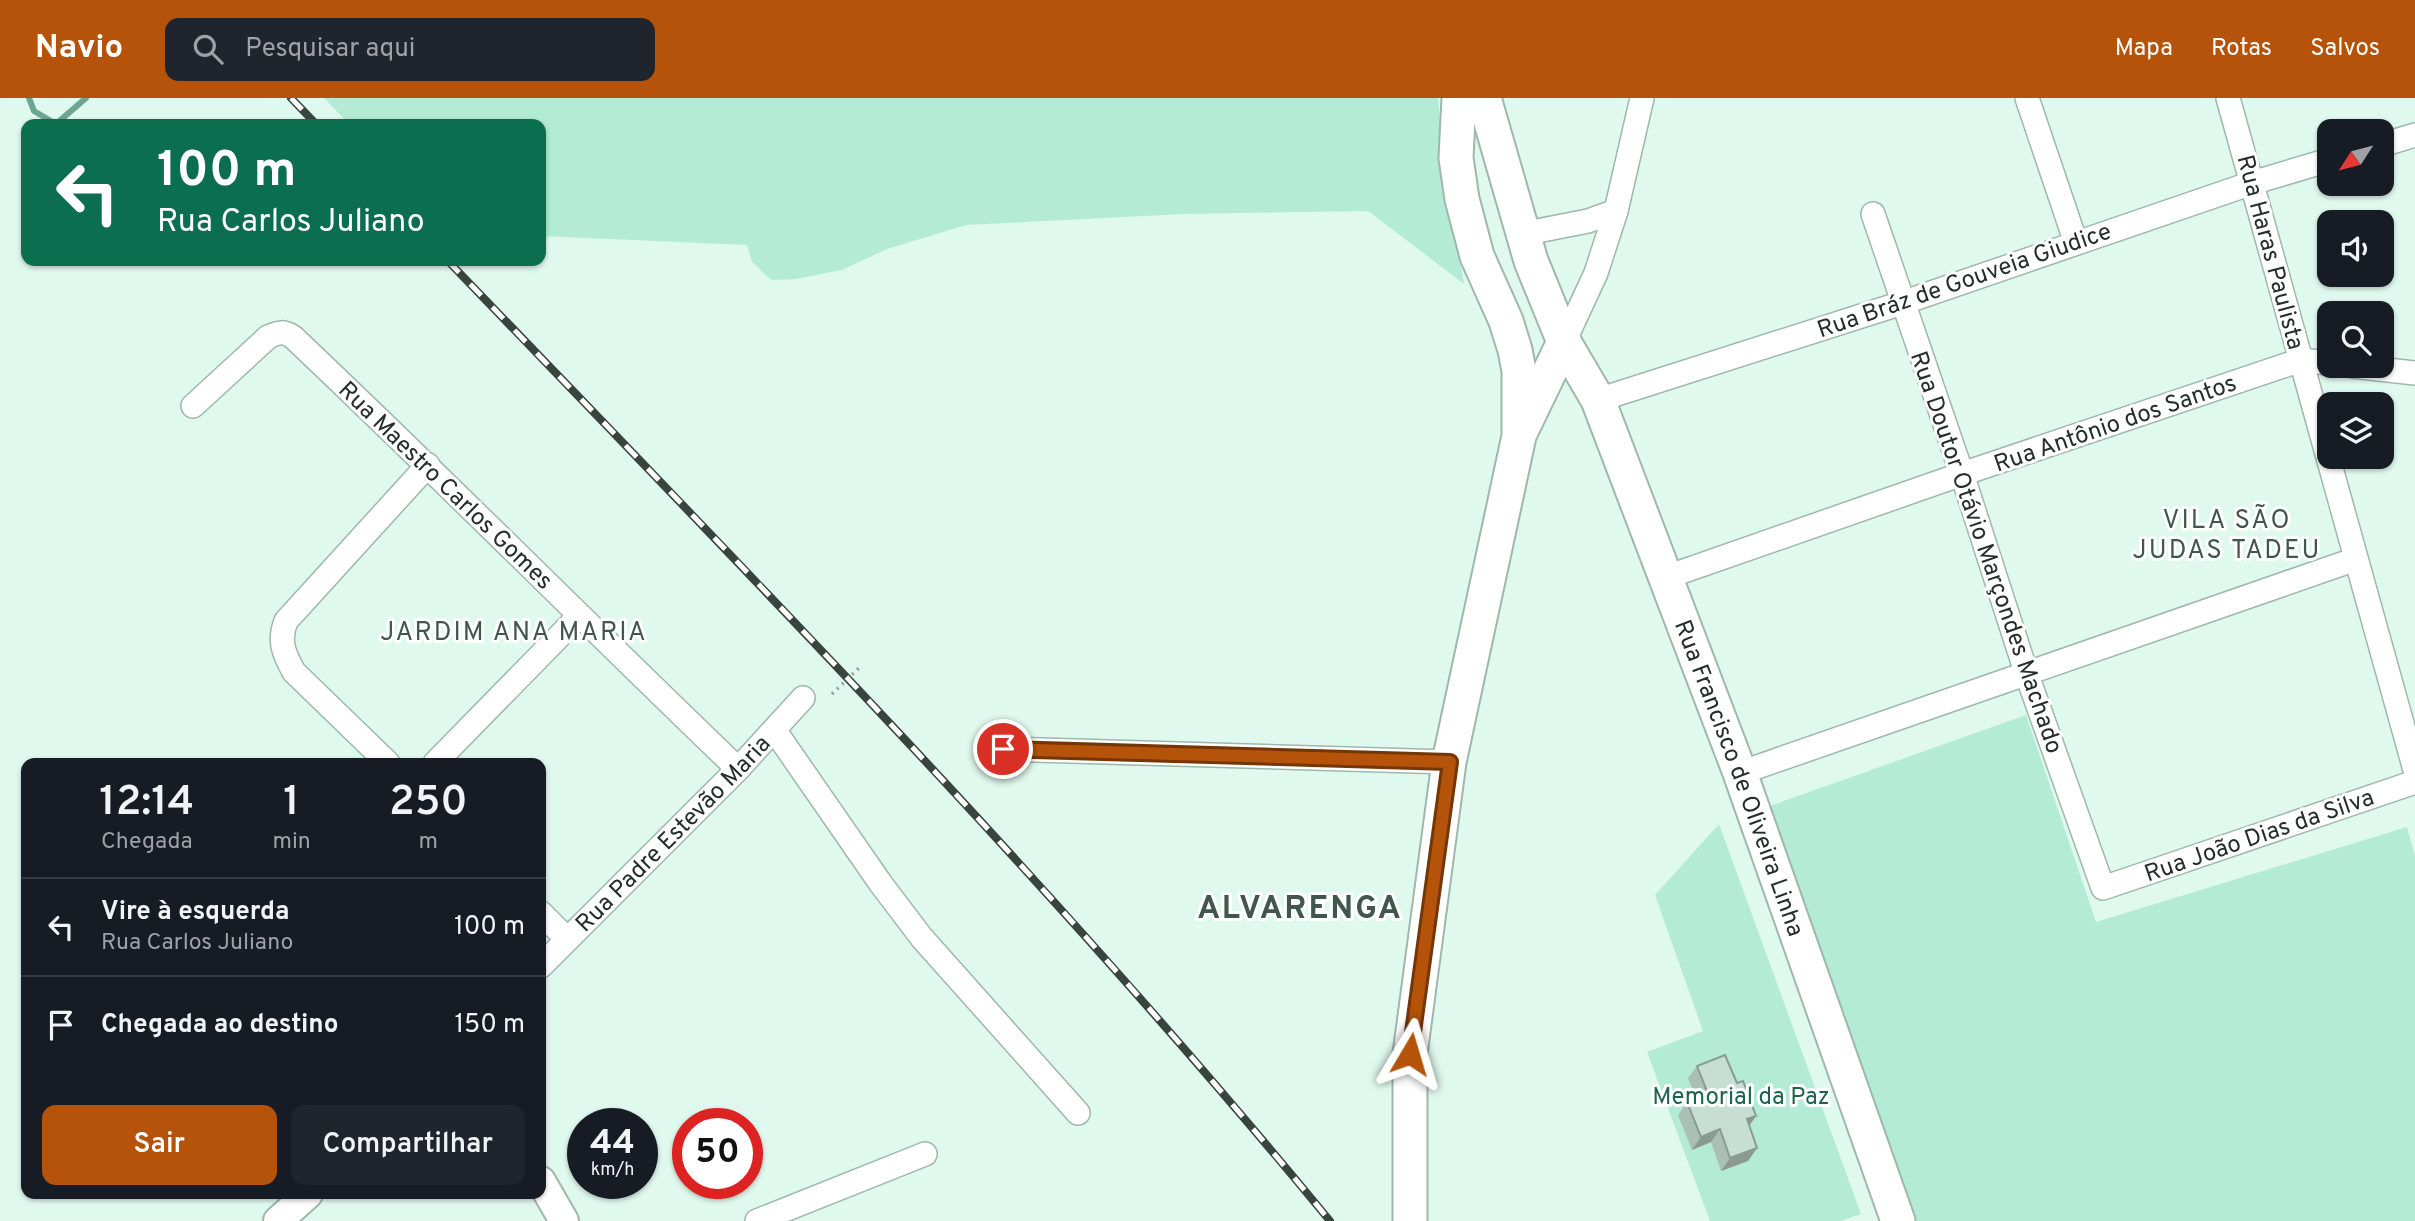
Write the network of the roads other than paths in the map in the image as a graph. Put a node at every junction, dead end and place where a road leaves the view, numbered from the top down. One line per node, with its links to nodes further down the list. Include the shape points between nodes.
1 (1459, 98): 14 (main road, via 1456,158)
2 (1484, 98): 12 (main road, Rua Francisco de Oliveira Linha)
3 (1642, 98): 10 (street)
4 (2027, 98): 13 (street)
5 (2228, 98): 9 (street, Rua Haras Paulista)
6 (2415, 135): 7 (street)
7 (2394, 141)
8 (2317, 164): 9 (street, Rua Bráz de Gouveia Giudice)
9 (2252, 183): 13 (street, Rua Bráz de Gouveia Giudice); 17 (street, Rua Haras Paulista)
10 (1616, 211): 12 (street); 16 (street, via 1596,273)
11 (1873, 214): 15 (street, Rua Doutor Otávio Marçondes Machado)
12 (1522, 234): 14 (main road); 16 (main road, Rua Francisco de Oliveira Linha)
13 (2076, 243): 15 (street, Rua Bráz de Gouveia Giudice)
14 (1477, 256): 23 (main road, via 1515,350)
15 (1902, 303): 21 (street, Rua Bráz de Gouveia Giudice); 25 (street, Rua Doutor Otávio Marçondes Machado)
16 (1564, 342): 21 (main road, Rua Francisco de Oliveira Linha); 23 (main road)
17 (2301, 360): 18 (street, Rua Antônio dos Santos); 25 (street, Rua Antônio dos Santos); 26 (street, Rua Haras Paulista)
18 (2317, 362)
19 (2394, 371): 20 (street)
20 (2415, 373)
21 (1598, 400): 27 (main road, Rua Francisco de Oliveira Linha)
22 (193, 406): 24 (street, Rua Maestro Carlos Gomes, via 268,337 285,332)
23 (1518, 436): 35 (main road)
24 (428, 465): 28 (street, Rua Maestro Carlos Gomes); 33 (street, via 286,621 280,635 294,672)
25 (1962, 474): 27 (street, Rua Antônio dos Santos); 29 (street, Rua Doutor Otávio Marçondes Machado)
26 (2356, 559): 29 (street); 37 (street, Rua Haras Paulista)
27 (1664, 578): 38 (main road, Rua Francisco de Oliveira Linha)
28 (579, 616): 34 (street); 36 (street, Rua Maestro Carlos Gomes)
29 (2027, 675): 38 (street); 40 (street, Rua Doutor Otávio Marçondes Machado)
30 (803, 698): 31 (street, Rua Padre Estevão Maria)
31 (775, 731): 36 (street, Rua Padre Estevão Maria); 44 (street, via 922,938)
32 (1003, 749): 35 (street)
33 (383, 758)
34 (440, 758)
35 (1450, 762): 51 (main road, via 1410,1054)
36 (738, 769): 42 (street, Rua Padre Estevão Maria)
37 (2415, 770)
38 (1740, 773): 52 (main road, Rua Francisco de Oliveira Linha)
39 (2415, 782): 40 (street, Rua João Dias da Silva)
40 (2103, 888)
41 (546, 918): 42 (street)
42 (567, 939): 43 (street, Rua Padre Estevão Maria)
43 (546, 961)
44 (1078, 1113)
45 (925, 1154): 50 (street)
46 (546, 1190): 49 (street)
47 (302, 1199): 48 (street)
48 (278, 1221)
49 (564, 1221)
50 (757, 1221)
51 (1410, 1221)
52 (1898, 1221)

